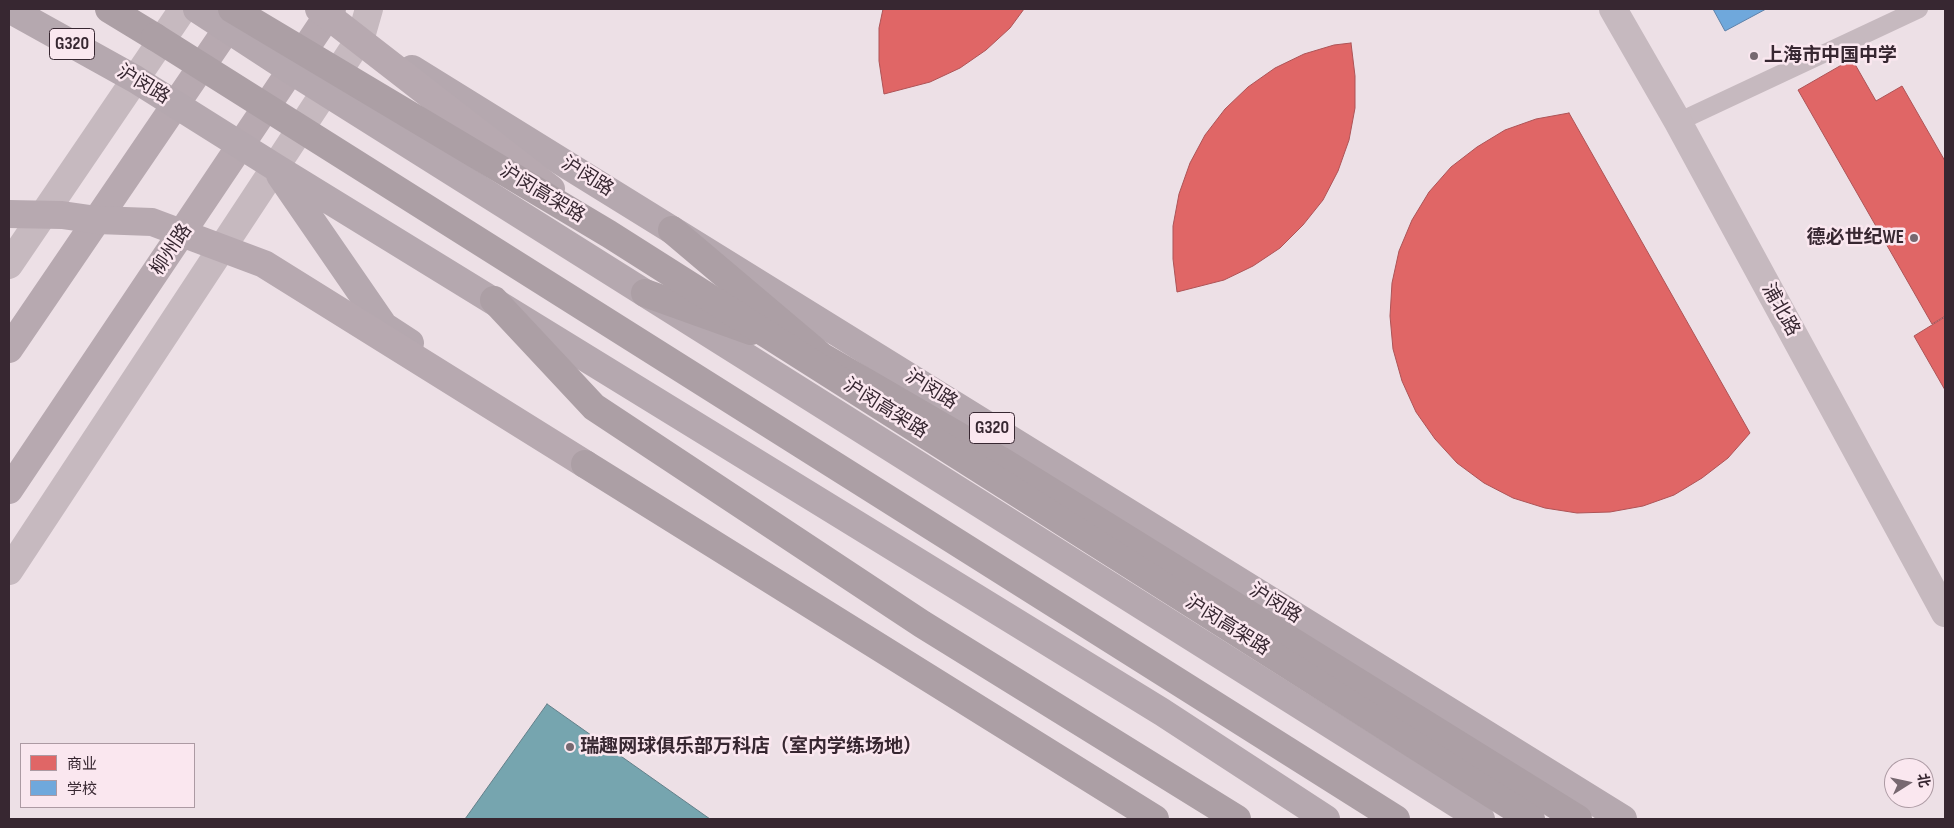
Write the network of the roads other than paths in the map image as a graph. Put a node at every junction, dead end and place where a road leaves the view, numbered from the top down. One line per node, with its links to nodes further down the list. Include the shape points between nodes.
1 (9, 9): 12 (main road, 沪闵路 / G320)
2 (109, 9): 36 (highway, bridge)
3 (183, 9): 12 (street)
4 (197, 9): 9 (main road)
5 (369, 9): 10 (street)
6 (1613, 9): 15 (street, 浦北路)
7 (1919, 9): 15 (lane)
8 (324, 11): 10 (main road, 沪闵路 / G320); 11 (main road, 柳州路); 22 (main road, bridge)
9 (233, 15): 11 (main road); 14 (main road); 22 (highway, 沪闵高架路, bridge)
10 (361, 37): 13 (street); 20 (main road, 沪闵路 / G320)
11 (292, 71): 13 (main road); 16 (main road, 柳州路)
12 (135, 79): 14 (main road, 沪闵路 / G320); 23 (street)
13 (325, 92): 17 (street); 24 (main road)
14 (175, 105): 16 (main road, 沪闵路 / G320); 26 (main road)
15 (1678, 122): 31 (street, 浦北路)
16 (241, 147): 17 (main road, 沪闵路 / G320); 29 (main road, 柳州路)
17 (275, 167): 25 (main road, 沪闵路); 30 (street); 32 (main road, 沪闵路 / G320, via 384,326 998,725)
18 (9, 214): 19 (main road, bridge)
19 (62, 215): 21 (main road); 28 (main road, bridge, via 152,222 264,264)
20 (672, 230): 27 (highway); 40 (main road, 沪闵路 / G320)
21 (9, 232)
22 (609, 234): 38 (highway, 沪闵高架路, bridge)
23 (9, 265)
24 (645, 293): 27 (highway); 37 (main road)
25 (494, 300): 34 (highway, via 594,407 922,624); 35 (main road, 沪闵路, via 1162,712)
26 (9, 349)
27 (821, 356): 39 (highway, via 1000,460)
28 (585, 464): 33 (highway, bridge)
29 (9, 490)
30 (9, 571)
31 (1945, 613)
32 (1150, 819)
33 (1155, 819)
34 (1237, 819)
35 (1326, 819)
36 (1396, 819)
37 (1481, 819)
38 (1531, 819)
39 (1578, 819)
40 (1623, 819)

